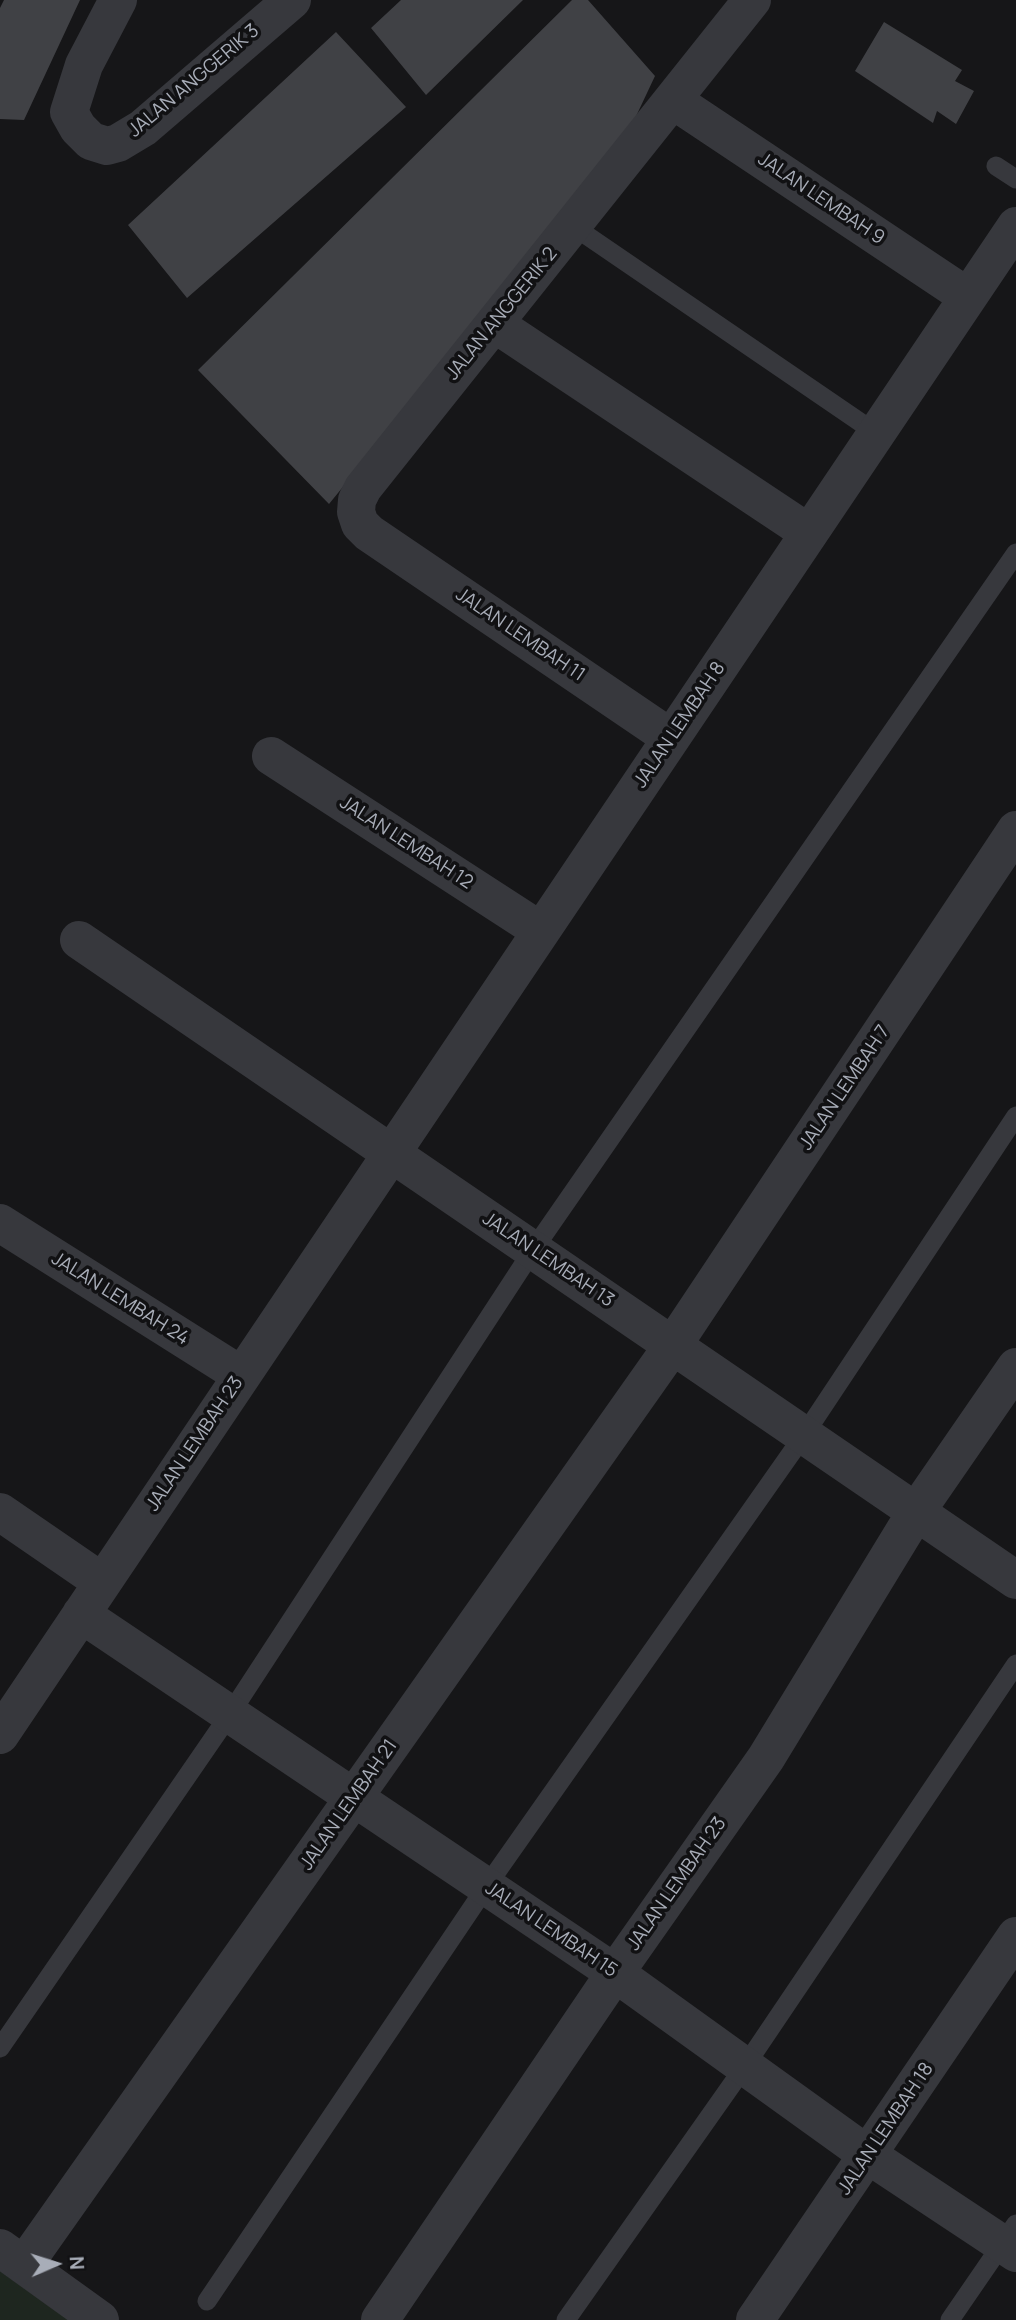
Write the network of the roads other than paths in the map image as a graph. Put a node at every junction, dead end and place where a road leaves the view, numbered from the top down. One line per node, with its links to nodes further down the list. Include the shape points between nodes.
1 (118, 0): 2 (street, JALAN ANGGERIK 3, via 84,65 69,112 91,141 107,146 143,128)
2 (292, 0)
3 (752, 0): 4 (street, JALAN ANGGERIK 2)
4 (674, 101): 7 (street, JALAN ANGGERIK 2); 9 (street, JALAN LEMBAH 9)
5 (996, 166): 6 (lane)
6 (1016, 179)
7 (573, 226): 10 (street, JALAN ANGGERIK 2); 11 (lane)
8 (1016, 226): 9 (street, JALAN LEMBAH 8)
9 (968, 297): 11 (street, JALAN LEMBAH 8)
10 (495, 324): 12 (street, JALAN ANGGERIK 2, via 363,488 356,512); 13 (street)
11 (876, 433): 13 (street, JALAN LEMBAH 8)
12 (369, 533): 15 (street, JALAN LEMBAH 11)
13 (808, 534): 15 (street, JALAN LEMBAH 8)
14 (1016, 553): 23 (lane)
15 (671, 738): 18 (street, JALAN LEMBAH 8)
16 (271, 756): 18 (street, JALAN LEMBAH 12)
17 (1016, 830): 24 (street, JALAN LEMBAH 7)
18 (541, 930): 21 (street, JALAN LEMBAH 8)
19 (79, 940): 21 (street, JALAN LEMBAH 13)
20 (1016, 1116): 27 (lane)
21 (392, 1153): 23 (street, JALAN LEMBAH 13); 26 (street, JALAN LEMBAH 23)
22 (0, 1223): 26 (street, JALAN LEMBAH 24)
23 (533, 1250): 24 (street, JALAN LEMBAH 13); 34 (lane)
24 (673, 1345): 27 (street, JALAN LEMBAH 13); 36 (street, JALAN LEMBAH 21)
25 (1016, 1367): 29 (street, JALAN LEMBAH 23)
26 (241, 1375): 31 (street, JALAN LEMBAH 23)
27 (804, 1435): 29 (street, JALAN LEMBAH 13); 37 (lane)
28 (0, 1512): 31 (street)
29 (916, 1512): 30 (street, JALAN LEMBAH 13); 39 (street, JALAN LEMBAH 23, via 766,1758)
30 (1016, 1580)
31 (102, 1583): 32 (street, JALAN LEMBAH 23)
32 (81, 1614): 34 (street, JALAN LEMBAH 15); 35 (street, JALAN LEMBAH 23)
33 (1016, 1664): 41 (lane)
34 (230, 1714): 36 (street, JALAN LEMBAH 15); 40 (lane)
35 (0, 1735)
36 (354, 1797): 37 (street, JALAN LEMBAH 15); 44 (street, JALAN LEMBAH 21)
37 (486, 1887): 39 (street, JALAN LEMBAH 15); 45 (lane)
38 (1016, 1936): 42 (street, JALAN LEMBAH 18)
39 (615, 1973): 41 (street, JALAN LEMBAH 15); 47 (street, JALAN LEMBAH 23)
40 (0, 2048)
41 (745, 2066): 42 (street, JALAN LEMBAH 15); 48 (lane)
42 (868, 2155): 43 (street, JALAN LEMBAH 15); 49 (street, JALAN LEMBAH 18)
43 (1011, 2240): 50 (lane)
44 (12, 2257): 46 (street)
45 (208, 2301)
46 (100, 2320)
47 (380, 2320)
48 (566, 2320)
49 (755, 2320)
50 (950, 2320)

